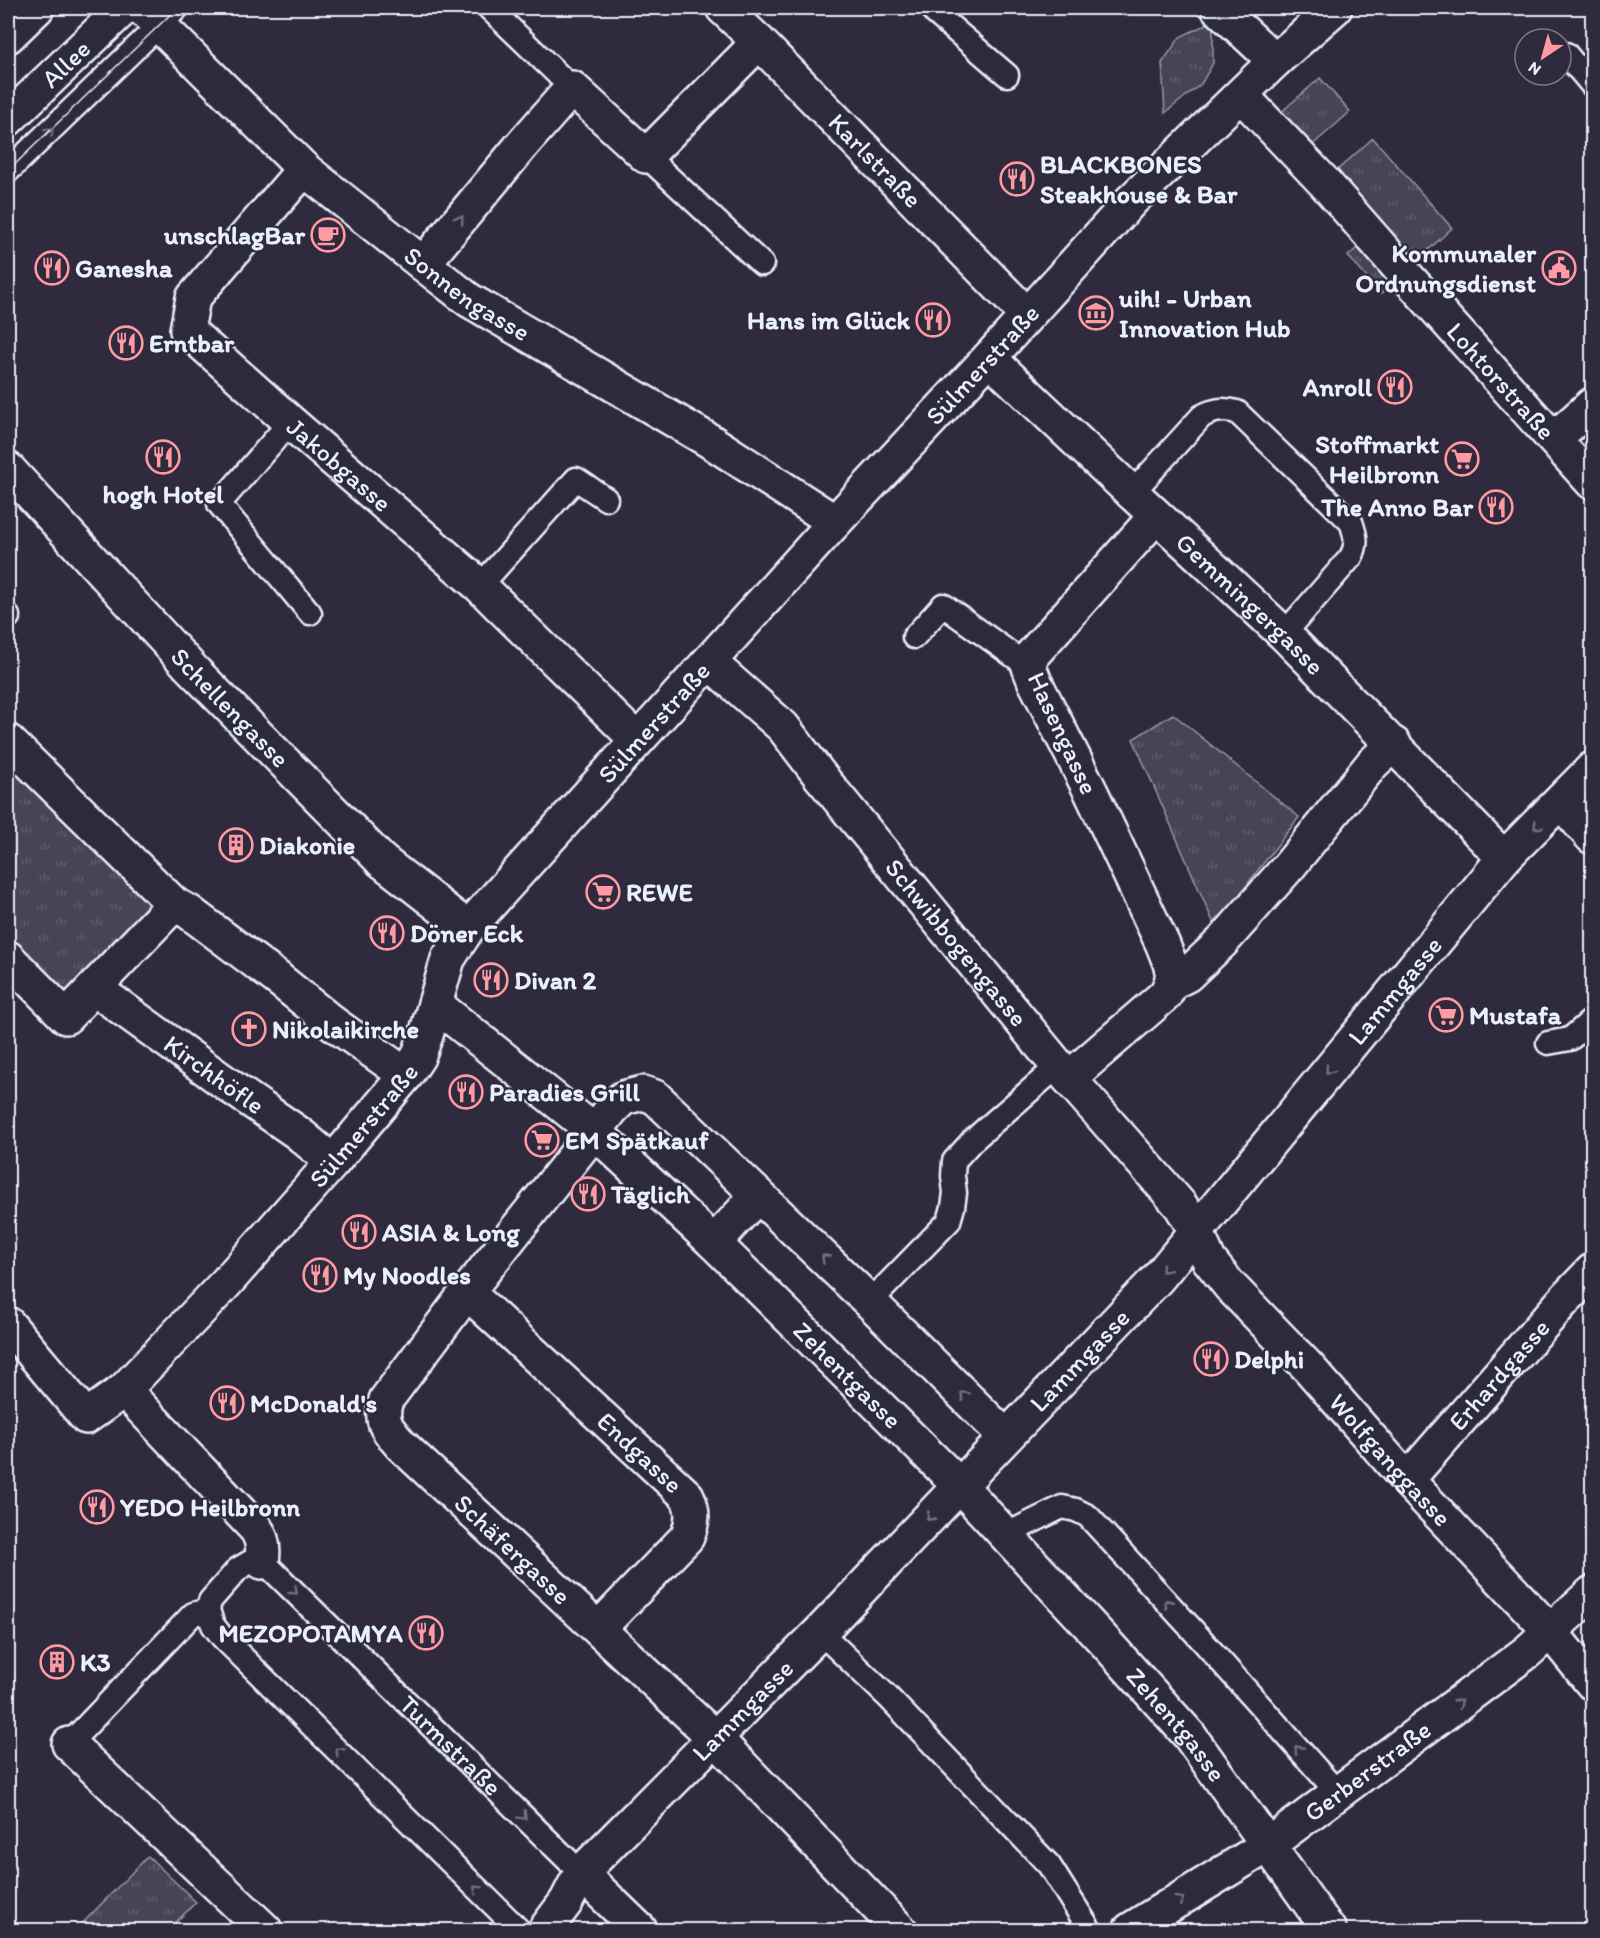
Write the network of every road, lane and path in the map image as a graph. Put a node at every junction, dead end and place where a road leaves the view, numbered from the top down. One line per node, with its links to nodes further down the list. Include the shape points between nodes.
1 (37, 8): 9 (street)
2 (124, 8): 17 (street, Allee)
3 (489, 8): 15 (lane)
4 (933, 8): 13 (lane)
5 (1218, 8): 11 (street)
6 (1335, 8): 11 (street, Sülmerstraße)
7 (735, 12): 10 (street, Karlstraße)
8 (159, 13): 19 (street, Sonnengasse); 20 (lane, one-way to 8)
9 (8, 36)
10 (759, 42): 18 (street); 23 (street, Karlstraße)
11 (1275, 62): 16 (street, Sülmerstraße)
12 (1573, 62): 14 (lane)
13 (1007, 75)
14 (1593, 85)
15 (572, 88): 18 (street); 21 (street, one-way to 15)
16 (1241, 95): 23 (street, Sülmerstraße, via 1132,200); 27 (street, Lohtorstraße)
17 (8, 119)
18 (646, 156): 22 (lane)
19 (304, 169): 21 (street, Sonnengasse); 26 (street, Jakobgasse, via 193,298 187,330)
20 (8, 171)
21 (423, 264): 33 (street, Sonnengasse, via 469,300 710,441)
22 (762, 264)
23 (1027, 315): 24 (street, Sülmerstraße)
24 (989, 358): 30 (street, Gemmingergasse); 33 (street, Sülmerstraße)
25 (1593, 405): 27 (street)
26 (290, 422): 34 (street, Jakobgasse); 35 (lane, via 219,504)
27 (1554, 439): 29 (street, Lohtorstraße)
28 (8, 469): 48 (street, Schellengasse, via 192,669 382,861)
29 (1593, 482)
30 (1132, 493): 32 (street, Gemmingergasse); 36 (lane, via 1202,416 1227,409 1237,412 1351,522 1356,535 1356,548 1351,556)
31 (606, 499): 34 (lane, via 576,479)
32 (1156, 516): 36 (street, Gemmingergasse); 39 (street, Hasengasse, via 1032,656)
33 (836, 522): 38 (street, Sülmerstraße)
34 (489, 595): 40 (street, Jakobgasse)
35 (309, 613)
36 (1284, 634): 42 (street, Gemmingergasse)
37 (914, 637): 39 (lane, via 943,605)
38 (709, 662): 40 (street, Sülmerstraße); 55 (street, Schwibbogengasse, via 783,727)
39 (1029, 667): 50 (street, Hasengasse, via 1163,945)
40 (637, 740): 48 (street, Sülmerstraße)
41 (8, 741): 47 (street)
42 (1394, 744): 46 (street, Gemmingergasse); 50 (street, via 1373,763 1222,942 1187,975)
43 (1593, 769): 44 (street, Lammgasse)
44 (1561, 802): 45 (street); 46 (street, Lammgasse, one-way to 46)
45 (1593, 837)
46 (1504, 858): 60 (street, Lammgasse, one-way to 60)
47 (174, 904): 51 (street); 56 (street)
48 (468, 928): 52 (street, Sülmerstraße, via 448,958)
49 (8, 958): 51 (street, via 66,1017)
50 (1173, 982): 55 (street, via 1165,995)
51 (94, 988): 58 (street, Kirchhöfle)
52 (435, 1004): 56 (street, Sülmerstraße, via 418,1057); 57 (street, Zehentgasse)
53 (1593, 1020): 54 (lane, via 1570,1039)
54 (1548, 1043)
55 (1064, 1072): 60 (street, Schwibbogengasse, via 1175,1199); 64 (lane, via 972,1141 954,1161 955,1193 949,1221)
56 (406, 1075): 58 (street, Sülmerstraße)
57 (594, 1131): 59 (street, via 623,1098 643,1093 655,1097); 61 (street, Zehentgasse); 63 (street, Schäfergasse)
58 (333, 1161): 66 (street, Sülmerstraße, via 226,1283)
59 (758, 1195): 61 (street); 64 (street, one-way to 59)
60 (1196, 1231): 67 (street, Lammgasse, one-way to 67, via 1158,1278); 68 (street, Wolfganggasse, via 1209,1260 1229,1285 1309,1368)
61 (714, 1243): 69 (street, Zehentgasse)
62 (1593, 1271): 68 (street, Erhardgasse)
63 (467, 1292): 74 (street, Schäfergasse, via 386,1400 382,1412 386,1427); 74 (street, Endgasse, via 687,1496 693,1508 687,1537)
64 (870, 1302): 67 (street, one-way to 64)
65 (8, 1324): 66 (street, Sülmerstraße, via 86,1417)
66 (124, 1390): 71 (street, via 261,1535)
67 (1005, 1436): 69 (street, Lammgasse)
68 (1407, 1480): 75 (street, Wolfganggasse)
69 (960, 1486): 70 (street, Zehentgasse); 76 (street, Lammgasse, one-way to 76)
70 (1005, 1536): 80 (lane, one-way to 70, via 1088,1516 1062,1507); 81 (street, Zehentgasse, via 1189,1735)
71 (262, 1562): 73 (lane, via 250,1562 238,1569 210,1601); 82 (lane, Turmstraße, one-way to 82)
72 (1593, 1593): 75 (street, Gerberstraße)
73 (208, 1610): 79 (lane, via 193,1614); 84 (lane, one-way to 73, via 223,1638)
74 (599, 1628): 78 (street, Schäfergasse)
75 (1550, 1631): 77 (street, Wolfganggasse); 80 (street, Gerberstraße, one-way to 75, via 1500,1673)
76 (820, 1632): 78 (street, Lammgasse); 88 (lane, via 1049,1865)
77 (1593, 1683)
78 (716, 1738): 82 (street, Lammgasse); 87 (street, Schäfergasse)
79 (69, 1744): 83 (street)
80 (1337, 1792): 81 (street, Gerberstraße)
81 (1268, 1845): 89 (street, Gerberstraße, one-way to 81); 90 (street, Zehentgasse)
82 (581, 1873): 85 (street, Lammgasse); 86 (street, Turmstraße)
83 (265, 1930)
84 (519, 1930)
85 (545, 1930)
86 (640, 1930)
87 (900, 1930)
88 (1090, 1930)
89 (1130, 1930)
90 (1329, 1930)

